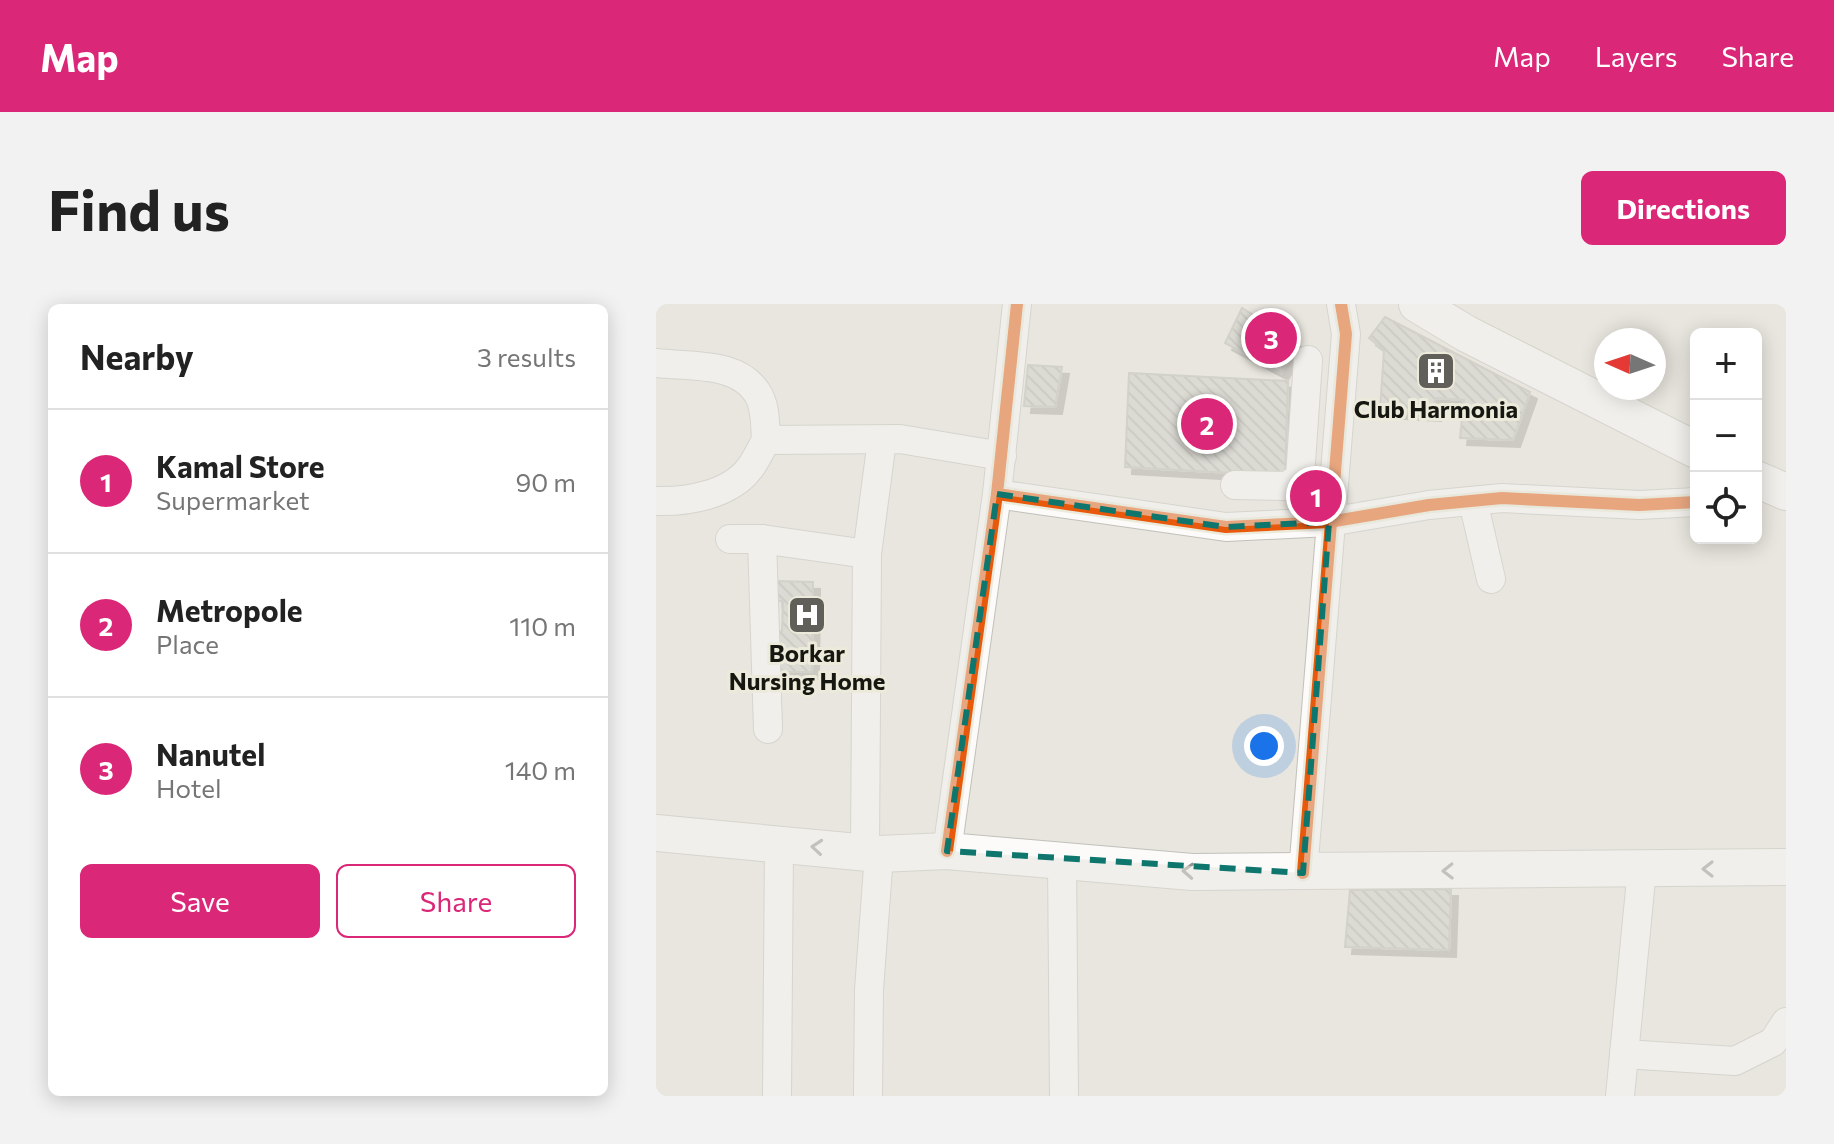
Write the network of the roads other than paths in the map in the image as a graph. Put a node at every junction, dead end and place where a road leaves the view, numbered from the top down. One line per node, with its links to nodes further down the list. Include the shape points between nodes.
1 (1017, 304): 11 (street)
2 (1341, 304): 5 (street, via 1346,334)
3 (1417, 304): 10 (main road)
4 (656, 363): 8 (street, via 739,375 760,397)
5 (1341, 382): 6 (street, via 1307,371); 7 (street)
6 (1303, 432): 7 (street); 12 (street)
7 (1336, 433): 13 (street)
8 (766, 440): 9 (street); 20 (street, via 749,469 734,481 693,499)
9 (882, 440): 11 (street); 26 (street)
10 (1690, 447)
11 (1002, 456): 17 (street)
12 (1301, 465): 13 (street); 15 (street, via 1300,477 1287,486)
13 (1333, 467): 23 (street)
14 (1762, 482): 16 (main road)
15 (1235, 485)
16 (1786, 492)
17 (997, 494): 23 (street, via 1226,527); 31 (street)
18 (1762, 499): 19 (street)
19 (1786, 499)
20 (656, 501)
21 (1473, 501): 22 (street); 23 (street); 27 (street)
22 (1690, 502)
23 (1329, 522): 36 (street)
24 (730, 539): 25 (street)
25 (762, 539): 26 (street); 28 (street)
26 (867, 554): 32 (street)
27 (1491, 579)
28 (768, 729)
29 (656, 833): 30 (main road)
30 (779, 844): 32 (main road, one-way to 30); 39 (street)
31 (947, 851): 32 (main road); 33 (main road)
32 (872, 852): 40 (street)
33 (1062, 861): 36 (main road, one-way to 33, via 1192,872); 41 (street)
34 (1786, 867): 35 (main road, one-way to 35)
35 (1642, 869): 36 (main road, one-way to 36); 38 (street)
36 (1303, 873)
37 (1786, 1022): 38 (street, via 1773,1042 1735,1061)
38 (1624, 1054): 42 (street)
39 (777, 1096)
40 (868, 1096)
41 (1064, 1096)
42 (1620, 1096)

